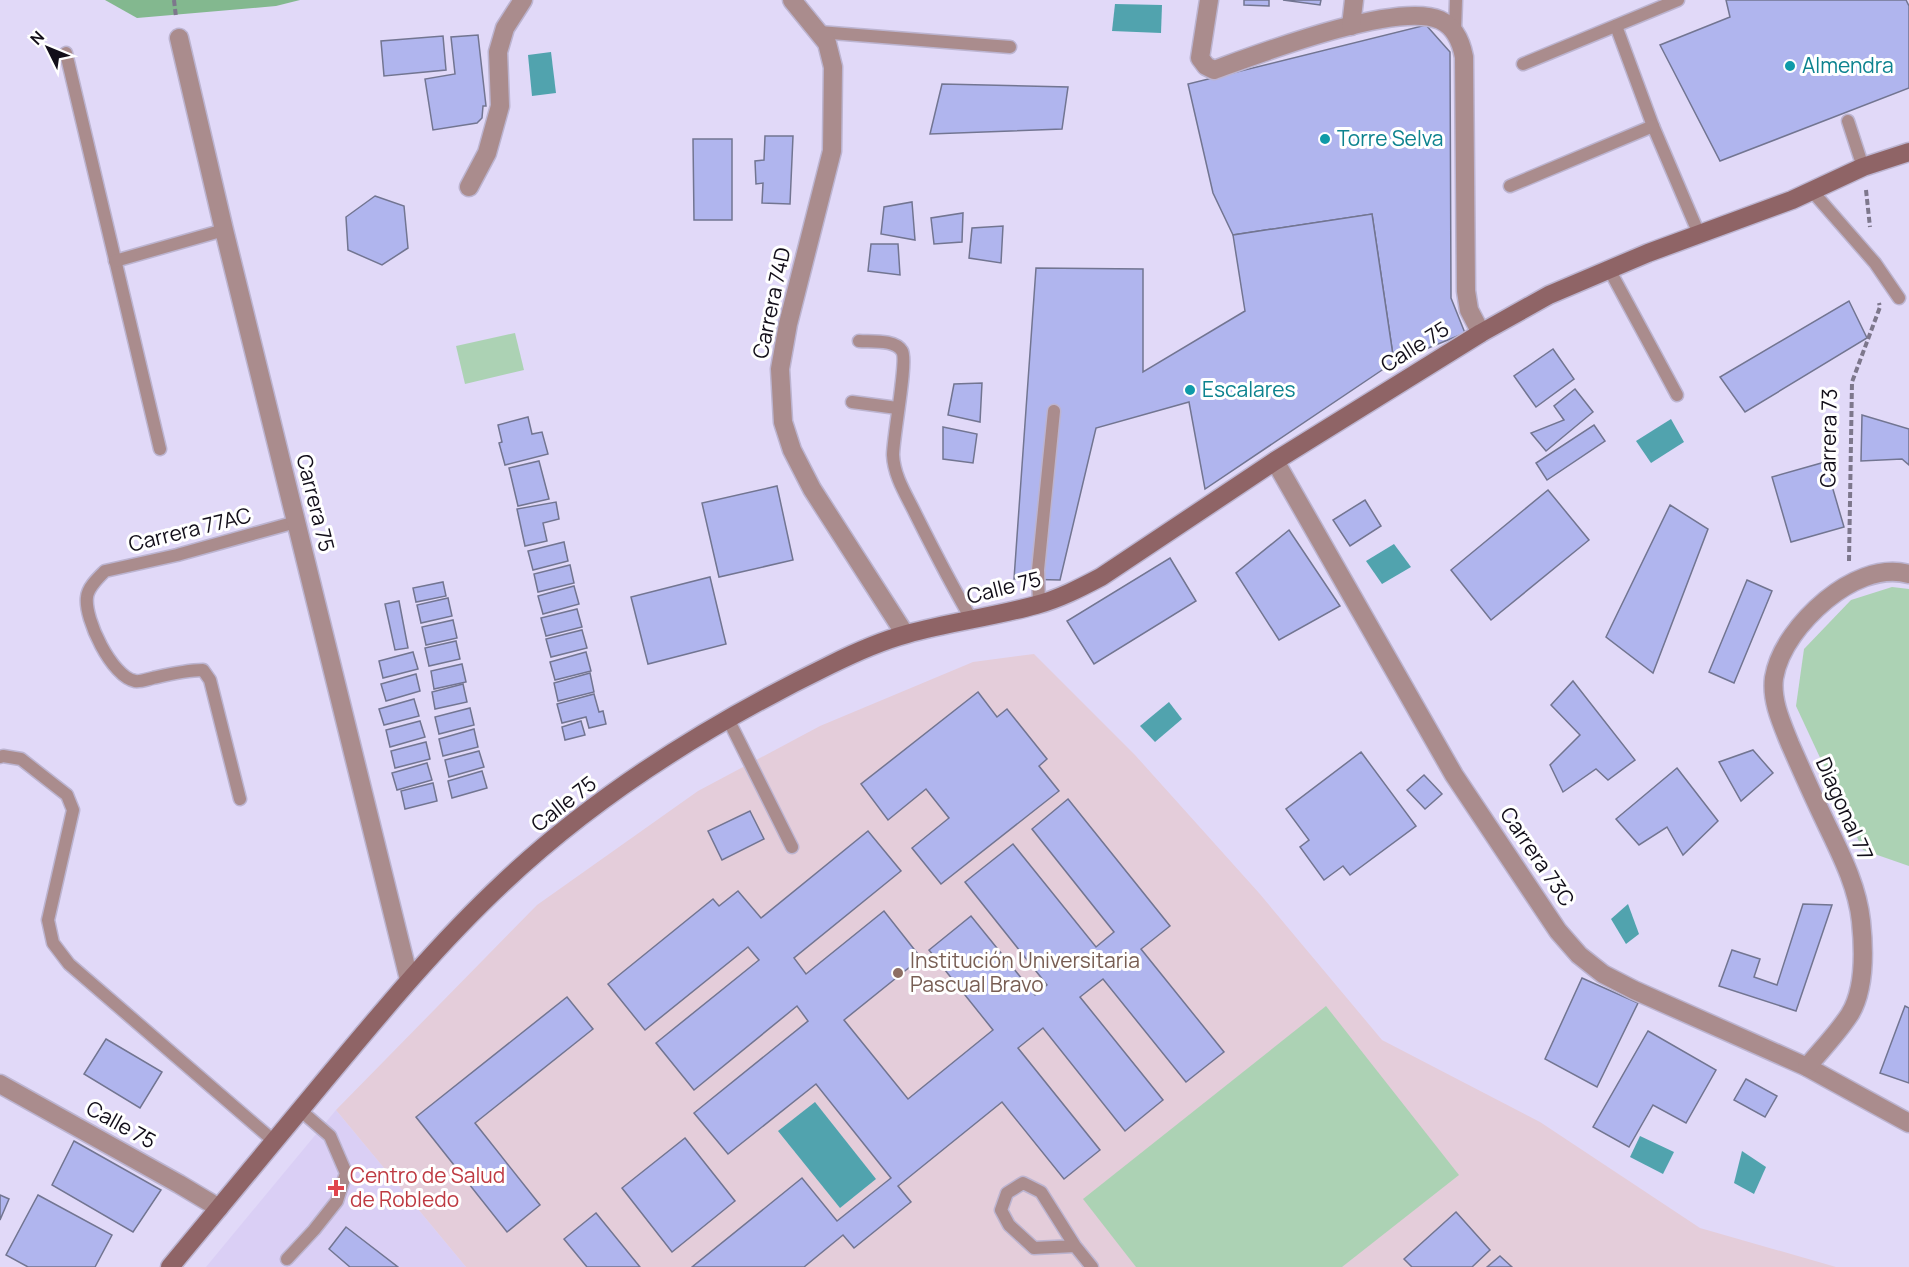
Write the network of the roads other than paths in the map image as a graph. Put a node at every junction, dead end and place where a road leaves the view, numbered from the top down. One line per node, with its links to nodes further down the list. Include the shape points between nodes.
1 (523, 0): 20 (street, via 506,28 498,52 500,106 487,153)
2 (792, 0): 10 (street, Carrera 74D)
3 (1209, 0): 7 (street, via 1200,58 1214,70)
4 (1354, 0): 7 (street)
5 (1456, 0): 9 (lane)
6 (1678, 0): 8 (lane)
7 (1351, 26): 9 (street, via 1415,16 1440,20)
8 (1616, 26): 14 (lane); 16 (lane)
9 (1455, 31): 27 (street, via 1464,57 1466,291 1468,310)
10 (819, 32): 12 (lane); 39 (street, Carrera 74D, via 833,67 832,151 788,324 780,369 783,422 812,489)
11 (179, 38): 22 (street, Carrera 75)
12 (1011, 46)
13 (66, 53): 24 (lane)
14 (1524, 64)
15 (1848, 121): 18 (lane)
16 (1653, 126): 19 (lane); 23 (lane)
17 (1909, 152): 18 (street, Calle 75)
18 (1863, 167): 21 (street, Calle 75)
19 (1510, 186)
20 (469, 187)
21 (1812, 191): 23 (street, Calle 75); 26 (lane, via 1875,263)
22 (224, 230): 24 (lane); 35 (street, Carrera 75)
23 (1699, 234): 25 (street, Calle 75)
24 (115, 261): 33 (lane)
25 (1609, 269): 27 (street, Calle 75, via 1549,295); 29 (lane)
26 (1899, 298)
27 (1480, 333): 34 (street, Calle 75)
28 (859, 341): 31 (lane, via 895,344 903,351 905,363)
29 (1677, 395)
30 (852, 402): 31 (lane)
31 (897, 408): 38 (lane, via 893,457 898,479)
32 (1054, 411): 37 (lane, via 1038,570)
33 (160, 449)
34 (1275, 461): 37 (street, Calle 75, via 1101,577); 45 (street, Carrera 73C, via 1454,775 1558,931 1579,955 1603,974 1634,990)
35 (296, 522): 42 (lane, Carrera 77AC, via 105,571 87,597 91,625 123,676 136,682 203,670 210,680); 44 (street, Carrera 75)
36 (1909, 574): 45 (street, Diagonal 77, via 1869,575 1849,582 1824,601 1783,651 1774,681 1778,714 1847,870 1861,920 1859,992 1850,1013)
37 (1039, 605): 38 (street, Calle 75)
38 (972, 620): 39 (street, Calle 75)
39 (905, 634): 40 (street, Calle 75, via 832,664)
40 (728, 719): 43 (lane); 44 (street, Calle 75, via 636,777 546,846 496,889)
41 (0, 757): 49 (lane, via 21,759 67,795 73,810 48,920 53,943 69,964)
42 (240, 799)
43 (792, 847)
44 (409, 979): 47 (street, Calle 75)
45 (1807, 1067): 48 (street, Carrera 73C)
46 (0, 1083): 50 (street, Calle 75)
47 (300, 1110): 49 (street, Calle 75); 52 (lane, via 330,1136 346,1173 337,1201)
48 (1909, 1123)
49 (274, 1142): 50 (street, Calle 75)
50 (219, 1208): 53 (street, Calle 75)
51 (1075, 1246): 51 (lane, via 1041,1192 1023,1183 1007,1193 1001,1210 1009,1226 1034,1248); 54 (lane)
52 (287, 1259)
53 (170, 1267)
54 (1092, 1267)

